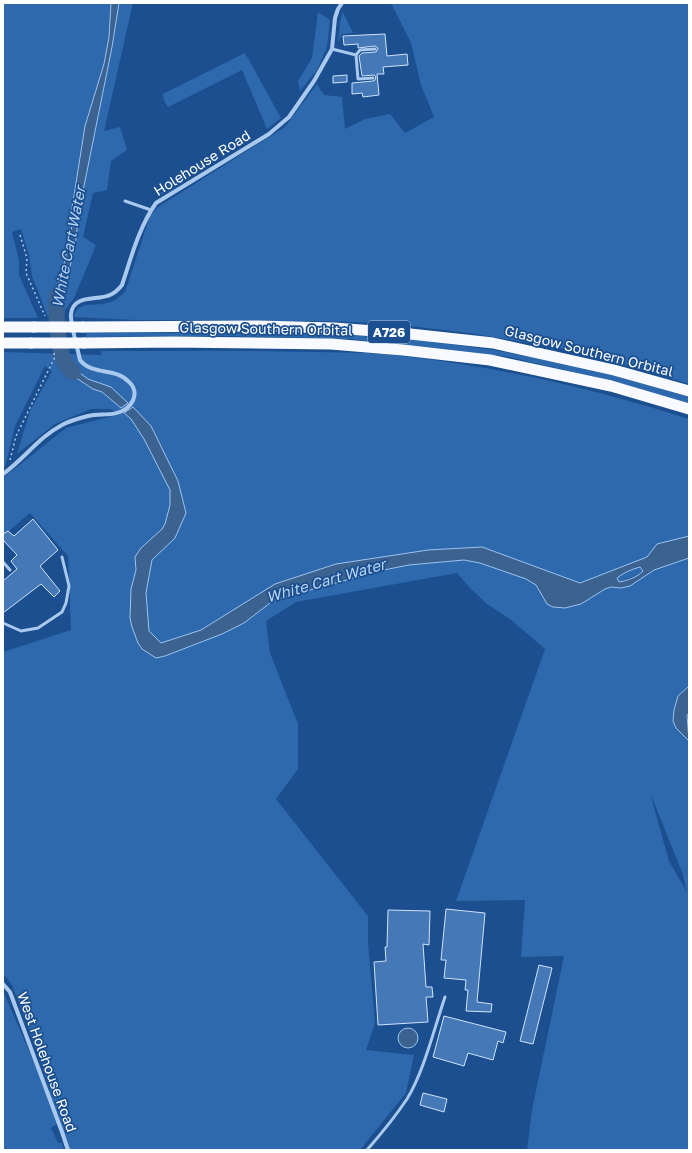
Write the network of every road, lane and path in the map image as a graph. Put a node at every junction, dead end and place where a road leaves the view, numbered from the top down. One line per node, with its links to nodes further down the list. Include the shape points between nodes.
1 (342, 3): 2 (street, Holehouse Road, via 335,18)
2 (332, 49): 4 (lane); 7 (street, Holehouse Road, via 314,81 283,123 162,199)
3 (375, 49): 4 (lane, via 360,50)
4 (356, 55): 5 (lane, via 358,79)
5 (373, 78)
6 (125, 201): 7 (lane)
7 (151, 210): 12 (street, Holehouse Road, via 140,231 122,285 112,295 76,303 71,315 80,360 91,369 124,377 133,388 134,398 126,408 115,414 88,416 56,428)
8 (3, 327): 10 (highway, Glasgow Southern Orbital / A726, bridge, via 266,326 401,333 493,343 614,370)
9 (3, 343): 11 (highway, Glasgow Southern Orbital / A726, bridge, via 331,344 403,350 498,362 612,386)
10 (689, 391)
11 (689, 409)
12 (3, 474)
13 (62, 557): 16 (lane, via 69,586 62,612 38,628 21,631)
14 (3, 562): 15 (lane)
15 (10, 570)
16 (3, 623)
17 (3, 984): 19 (street, West Holehouse Road, via 10,992)
18 (445, 997): 20 (lane, via 420,1071 407,1098)
19 (68, 1150)
20 (367, 1150)

